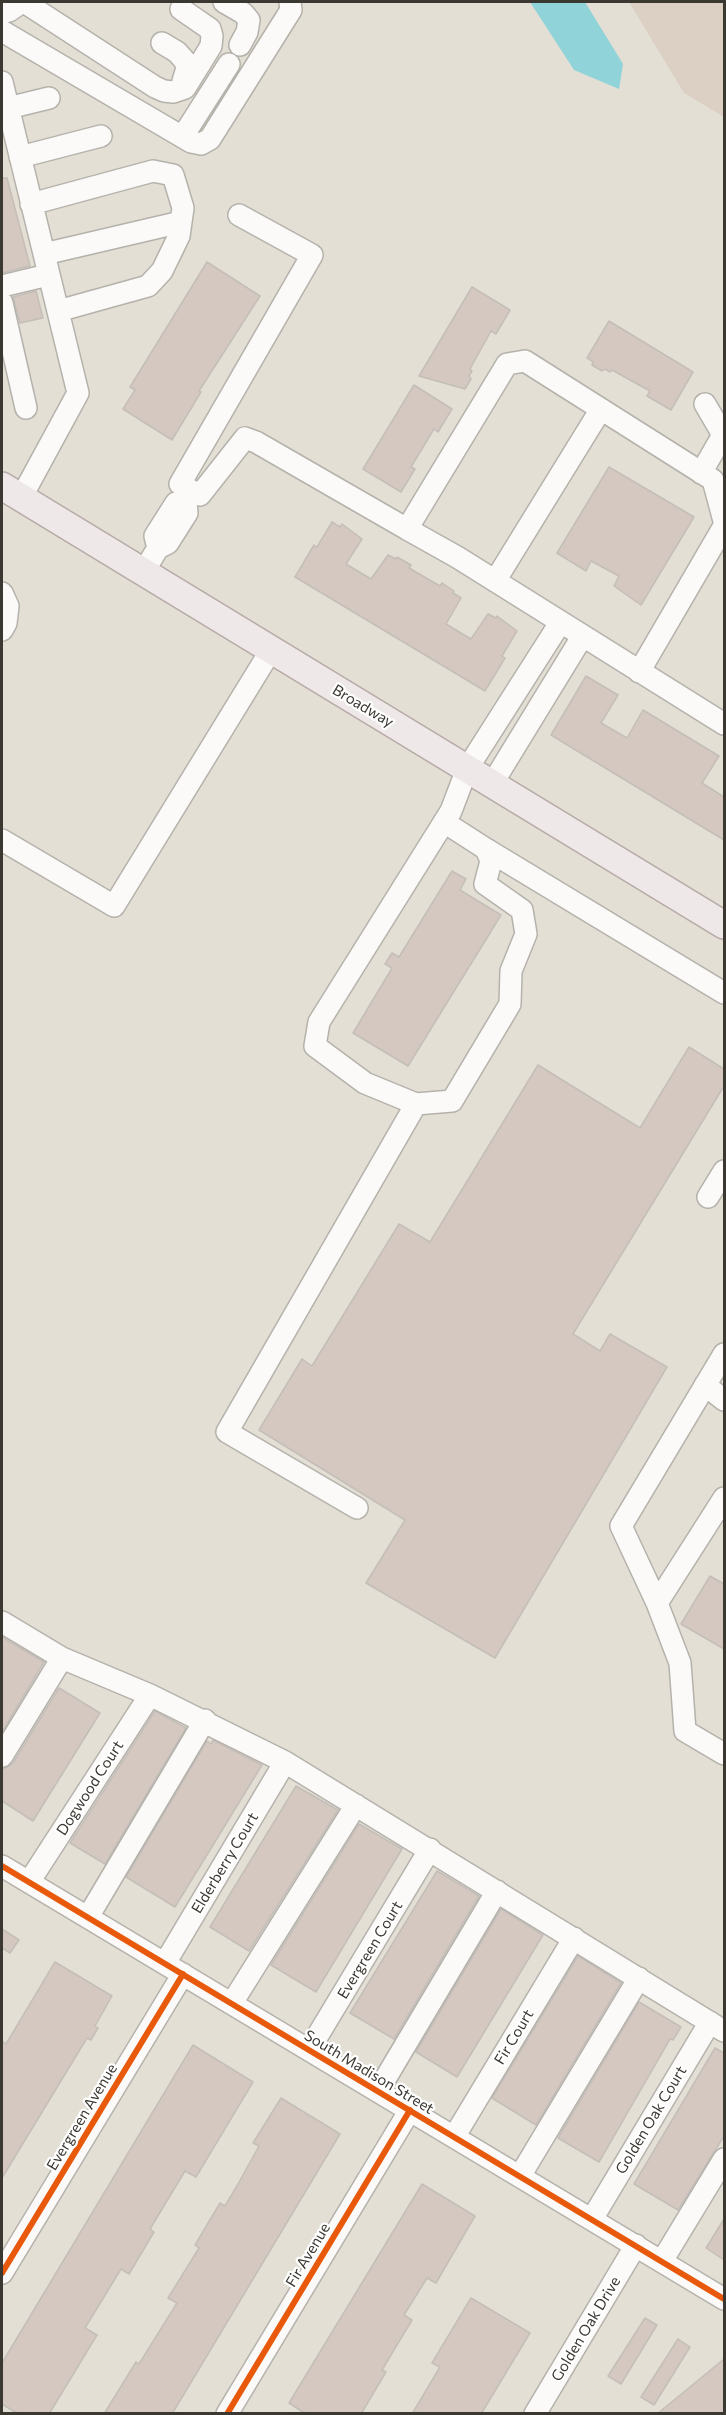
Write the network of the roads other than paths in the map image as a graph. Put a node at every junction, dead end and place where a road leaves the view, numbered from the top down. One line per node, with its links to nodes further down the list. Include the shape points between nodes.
1 (23, 2): 5 (street); 11 (street, via 164,92)
2 (291, 2): 15 (street, via 291,10 210,139 201,144)
3 (234, 4): 8 (street, via 249,20)
4 (181, 9): 11 (street, via 210,28 212,36 211,46)
5 (2, 13)
6 (2, 31): 15 (street)
7 (162, 43): 11 (street, via 185,61)
8 (240, 45)
9 (229, 64): 15 (street)
10 (2, 82): 13 (street)
11 (185, 88)
12 (49, 98): 13 (street)
13 (8, 108): 16 (street)
14 (101, 136): 16 (street)
15 (183, 136)
16 (12, 147): 17 (street)
17 (31, 204): 19 (street, via 153,171 173,175 183,208); 20 (street)
18 (239, 214): 30 (street, via 312,255 180,484)
19 (181, 222): 20 (street); 24 (street, via 179,236 162,272 148,286)
20 (44, 254): 21 (street)
21 (48, 275): 22 (street); 24 (street)
22 (2, 286)
23 (2, 303): 26 (street)
24 (58, 311): 29 (street, via 78,393)
25 (705, 404): 28 (street, via 723,435)
26 (26, 408)
27 (601, 409): 28 (street); 33 (street, via 525,361 507,364); 35 (street)
28 (701, 473): 31 (street, via 712,480)
29 (11, 492): 34 (main road, Broadway)
30 (189, 496): 33 (street, via 200,495 245,438); 34 (street, via 187,513)
31 (724, 521)
32 (724, 526): 41 (street)
33 (407, 529): 35 (street)
34 (144, 571): 40 (main road, Broadway)
35 (495, 581): 37 (street)
36 (2, 592): 38 (street, via 8,606)
37 (560, 623): 39 (street); 43 (street)
38 (2, 630)
39 (582, 637): 41 (street); 44 (street)
40 (271, 650): 43 (main road, Broadway); 46 (street, via 114,906)
41 (639, 672): 42 (street)
42 (724, 724)
43 (467, 769): 44 (main road, Broadway); 45 (street)
44 (492, 784): 48 (main road, Broadway)
45 (444, 822): 47 (street); 50 (street, via 319,1022 315,1046 365,1083)
46 (2, 840)
47 (486, 849): 49 (street); 50 (street, via 491,861 485,884 522,910 526,934 511,971 510,1004 452,1101)
48 (724, 925)
49 (724, 993)
50 (416, 1104): 57 (street, via 227,1432)
51 (724, 1171): 52 (street)
52 (708, 1197)
53 (724, 1354): 54 (street)
54 (705, 1385): 55 (street); 58 (street, via 621,1526)
55 (724, 1400)
56 (724, 1498): 58 (street)
57 (357, 1509)
58 (657, 1604): 63 (street, via 680,1663 685,1731)
59 (2, 1622): 60 (street)
60 (62, 1658): 61 (street); 64 (street)
61 (150, 1695): 62 (street); 69 (street, Dogwood Court)
62 (205, 1720): 65 (street); 71 (street)
63 (724, 1754)
64 (2, 1756)
65 (285, 1762): 66 (street); 73 (street, Elderberry Court)
66 (356, 1804): 67 (street); 75 (street)
67 (430, 1849): 70 (street); 77 (street, Evergreen Court)
68 (2, 1866): 69 (street, South Madison Street)
69 (29, 1882): 71 (street, South Madison Street)
70 (497, 1891): 72 (street); 78 (street)
71 (88, 1917): 73 (street, South Madison Street)
72 (574, 1938): 74 (street); 80 (street, Fir Court)
73 (174, 1968): 75 (street, South Madison Street); 86 (street, Evergreen Avenue)
74 (639, 1978): 76 (street); 82 (street)
75 (232, 2003): 77 (street, South Madison Street)
76 (717, 2027): 83 (street, Golden Oak Court)
77 (309, 2050): 78 (street, South Madison Street)
78 (378, 2091): 79 (street, South Madison Street)
79 (410, 2110): 80 (street, South Madison Street); 88 (street, Fir Avenue)
80 (454, 2137): 82 (street, South Madison Street)
81 (724, 2159): 85 (street)
82 (520, 2176): 83 (street, South Madison Street)
83 (592, 2219): 84 (street, South Madison Street)
84 (636, 2245): 85 (street, South Madison Street); 89 (street, Golden Oak Drive)
85 (662, 2260): 87 (street, South Madison Street)
86 (2, 2273)
87 (724, 2299)
88 (227, 2414)
89 (535, 2414)

